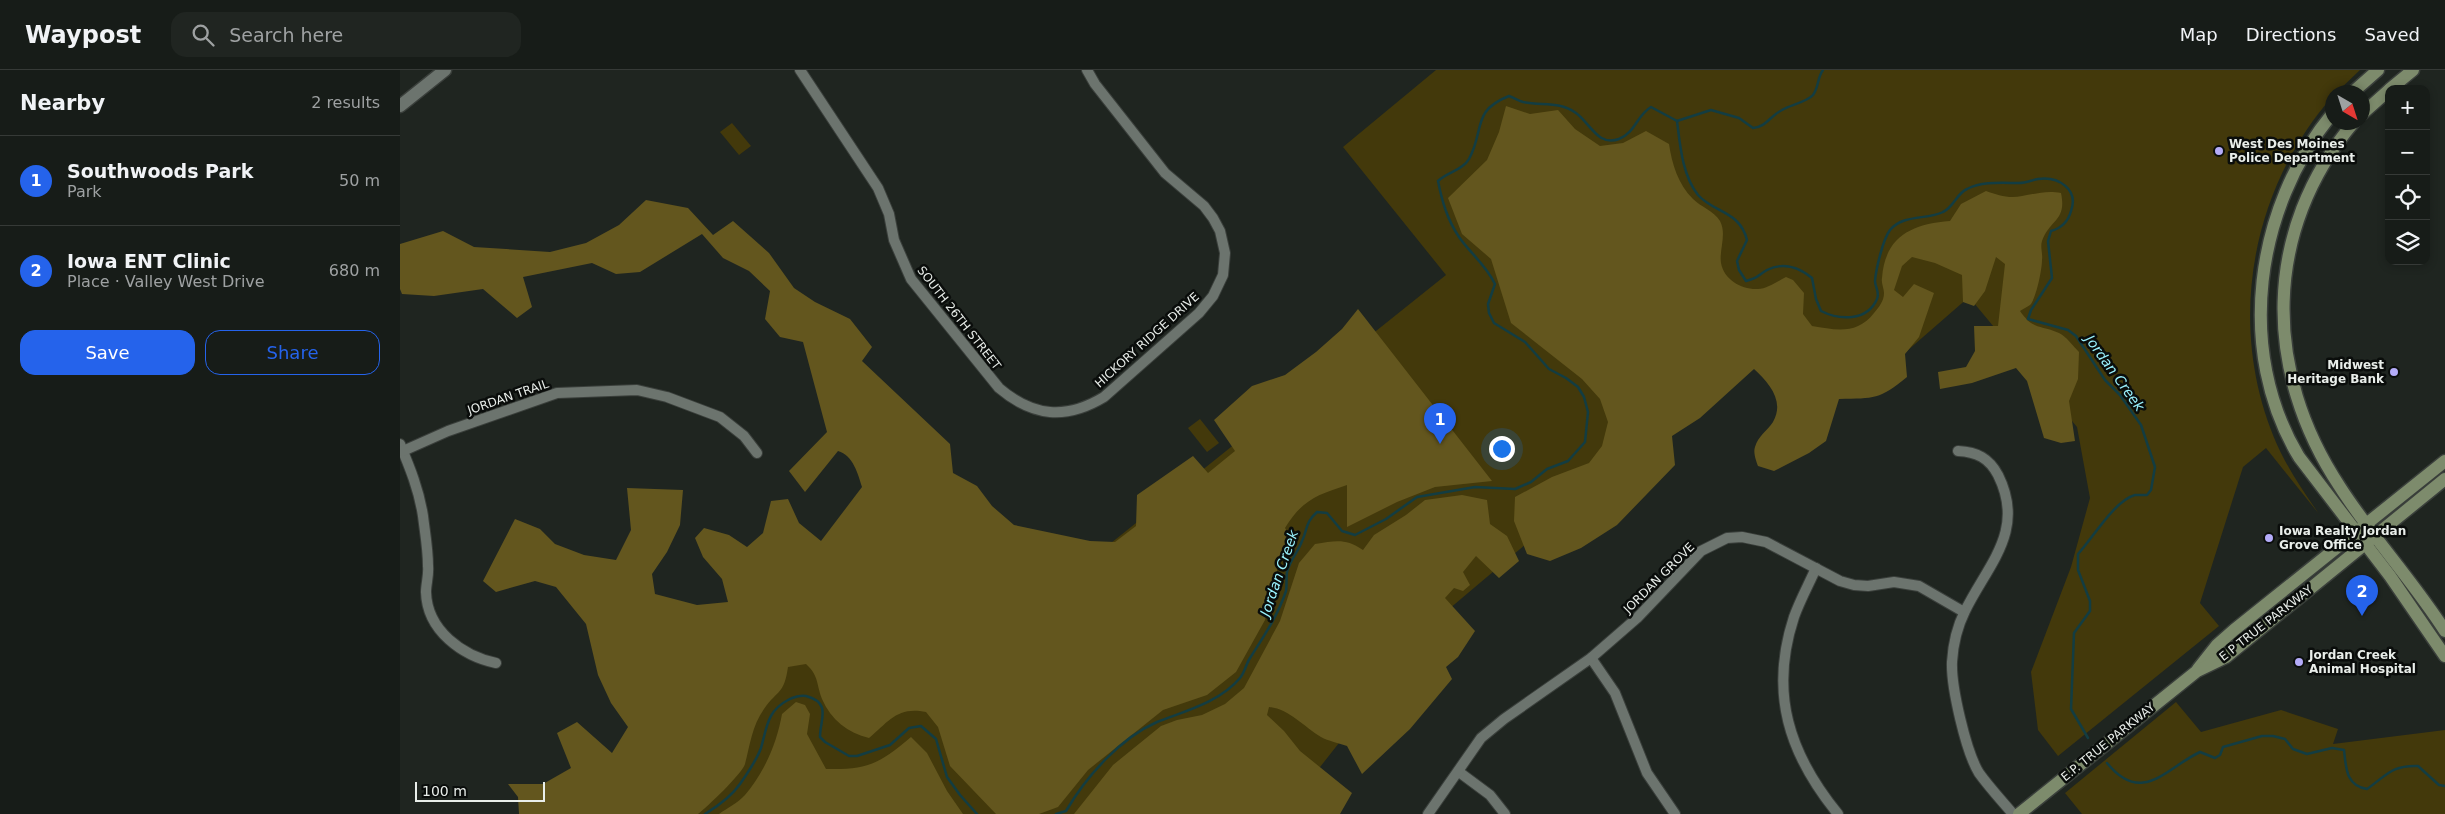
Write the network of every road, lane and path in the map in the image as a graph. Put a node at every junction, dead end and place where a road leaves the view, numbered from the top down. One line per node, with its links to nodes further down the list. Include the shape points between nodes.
1 (445, 70): 9 (street)
2 (800, 70): 13 (street, SOUTH 26TH STREET, via 878,188 889,214 894,240 911,279 999,388)
3 (1087, 70): 13 (street, HICKORY RIDGE DRIVE, via 1165,173 1204,206 1220,231 1225,253 1223,275 1214,296 1199,313 1104,397 1074,411 1058,413)
4 (2378, 70): 6 (main road)
5 (2413, 70): 7 (main road)
6 (2360, 85)
7 (2394, 85)
8 (2385, 93): 10 (main road)
9 (400, 106)
10 (2370, 107)
11 (2325, 124): 20 (main road, via 2303,156 2279,208 2263,273 2260,313 2268,380 2288,440)
12 (2348, 130): 19 (main road, via 2322,167 2300,216 2288,259 2283,322 2290,374 2303,418 2340,488)
13 (1032, 409)
14 (402, 447): 16 (street, JORDAN TRAIL, via 557,393 637,390 667,397 720,417 744,436); 28 (street, via 416,480 423,515 428,560 426,593 433,617 453,643 466,653)
15 (1958, 451): 24 (street, via 1971,451 1991,464 2005,493 2008,518 2000,552)
16 (757, 453)
17 (2445, 461): 19 (main road, E P TRUE PARKWAY)
18 (2445, 479): 21 (main road, E P TRUE PARKWAY)
19 (2366, 524): 20 (main road, E P TRUE PARKWAY); 21 (main road)
20 (2354, 532): 22 (main road); 29 (main road, E P TRUE PARKWAY, via 2217,645)
21 (2375, 536): 22 (main road, E P TRUE PARKWAY); 25 (main road)
22 (2364, 545): 26 (main road, via 2390,576); 29 (main road, E P TRUE PARKWAY, via 2226,657)
23 (1816, 568): 24 (street, JORDAN GROVE, via 1840,581 1854,584 1868,586 1894,582 1913,585); 27 (street, JORDAN GROVE, via 1766,542 1742,537 1723,540 1701,552 1637,618); 34 (street, via 1794,615 1784,669 1784,699 1799,756 1819,791)
24 (1964, 612): 35 (street, via 1952,663 1961,717 1979,772)
25 (2445, 631)
26 (2445, 656)
27 (1591, 658): 30 (street, JORDAN GROVE, via 1481,738); 33 (street, via 1615,693 1647,774)
28 (496, 663)
29 (2197, 671): 36 (main road, E.P. TRUE PARKWAY)
30 (1459, 772): 31 (street, JORDAN GROVE); 32 (street, via 1485,790)
31 (1428, 814)
32 (1505, 814)
33 (1675, 814)
34 (1838, 814)
35 (2013, 814)
36 (2019, 814)

